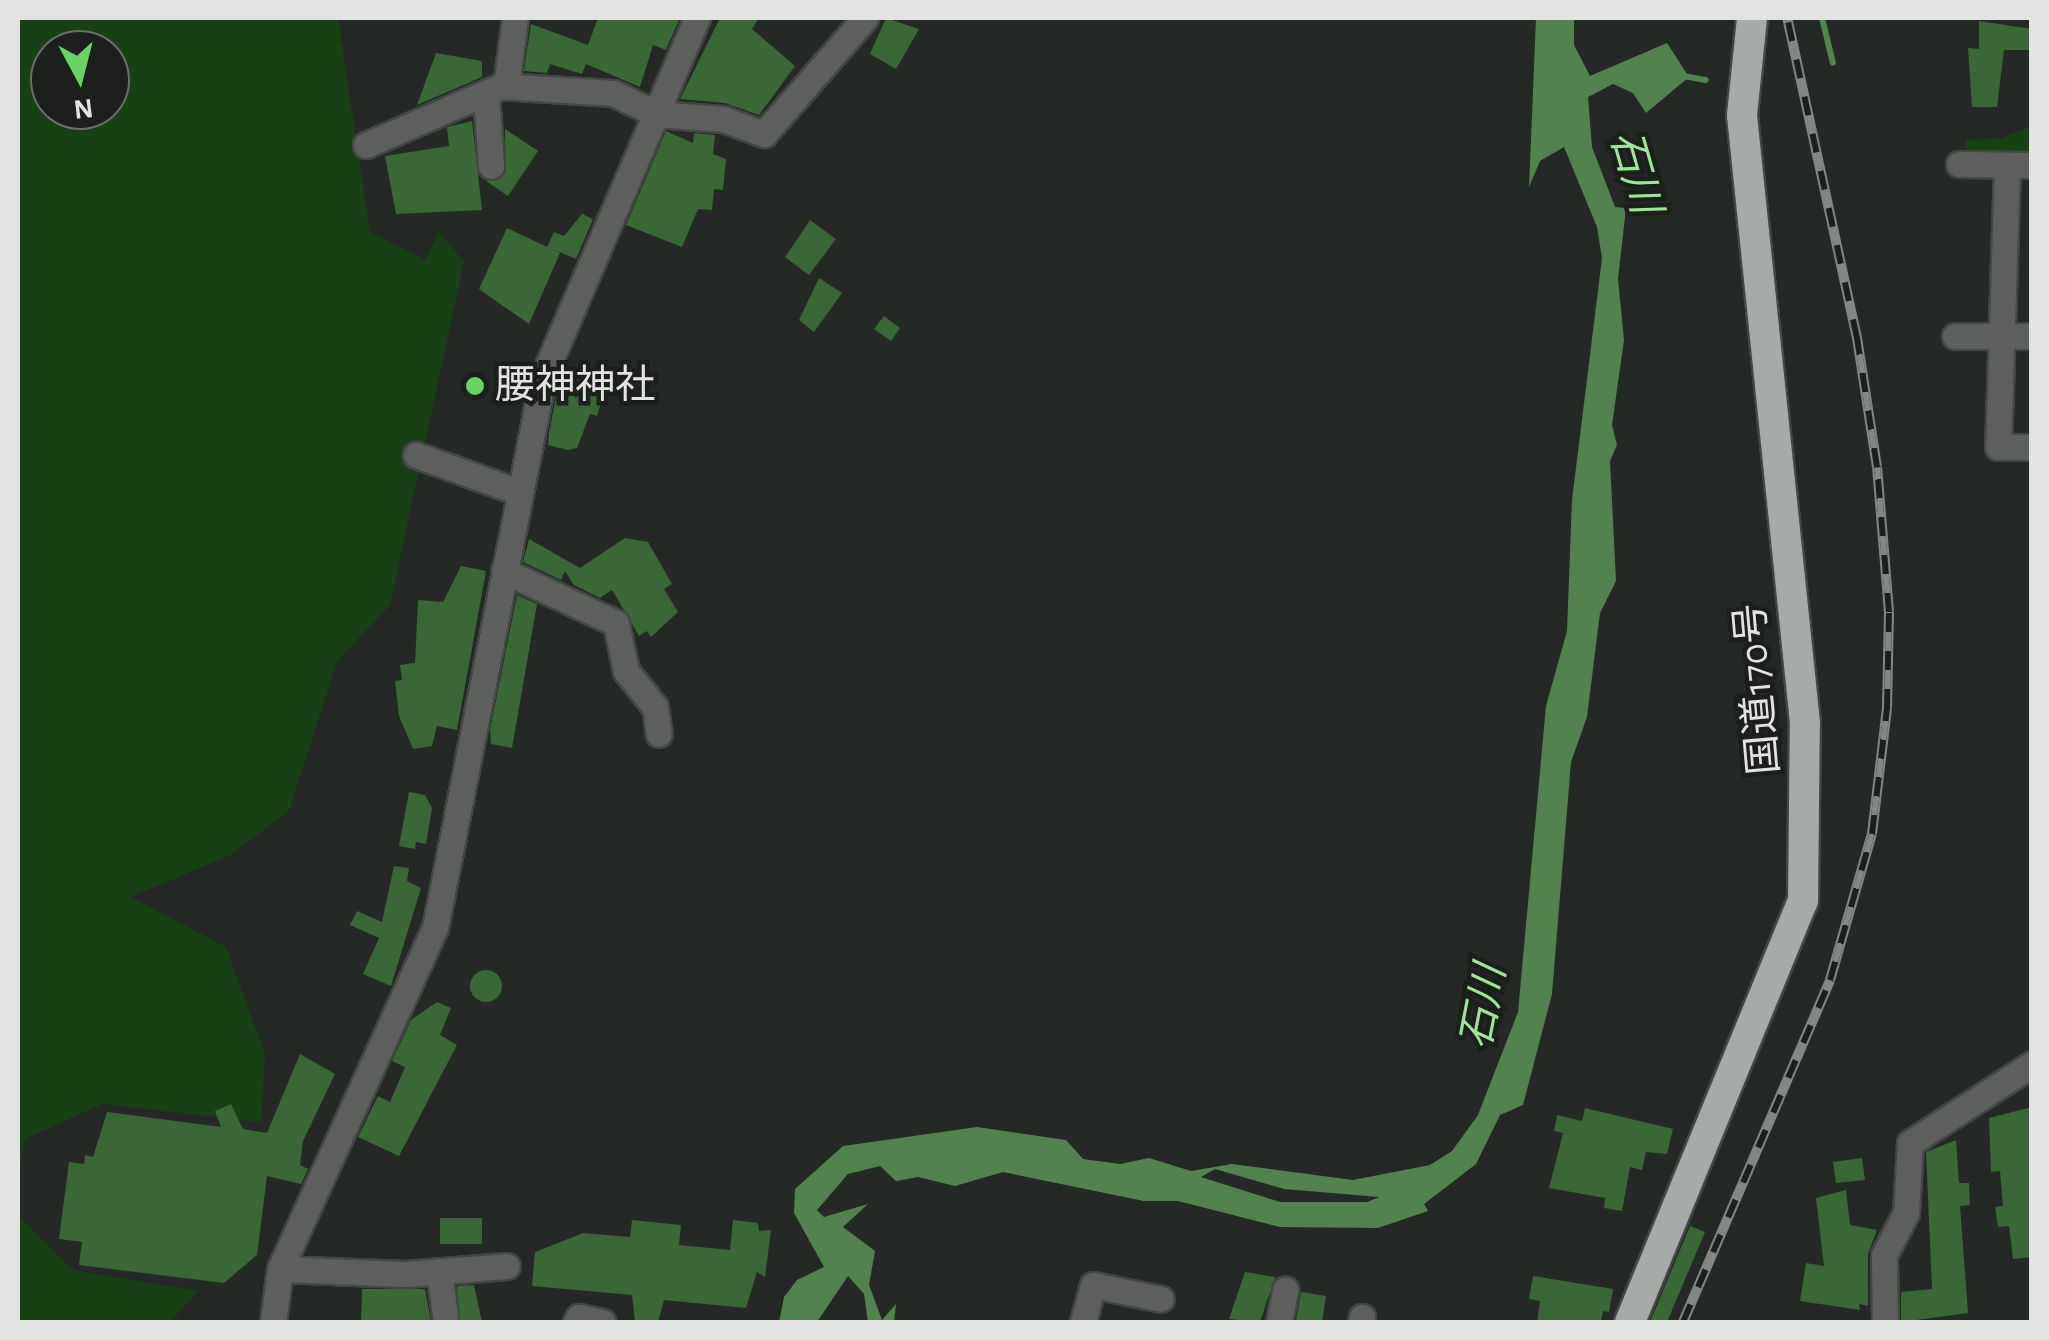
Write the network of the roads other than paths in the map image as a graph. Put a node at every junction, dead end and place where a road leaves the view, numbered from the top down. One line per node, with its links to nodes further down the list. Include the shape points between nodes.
1 (515, 18): 5 (street)
2 (697, 18): 6 (street)
3 (865, 18): 6 (street, via 764,134 723,119)
4 (1752, 18): 31 (highway, 国道170号, via 1743,132 1805,723 1803,901)
5 (496, 90): 6 (street, via 614,93); 7 (street); 10 (street)
6 (658, 114): 16 (street, via 543,378)
7 (366, 145)
8 (1959, 164): 9 (street)
9 (2019, 165): 12 (street)
10 (492, 166)
11 (1955, 336): 12 (street)
12 (2000, 336): 13 (street); 14 (street, via 1998,447)
13 (2032, 336)
14 (2032, 448)
15 (416, 455): 16 (street)
16 (518, 492): 17 (street)
17 (504, 572): 18 (street, via 616,623 626,671 655,707); 21 (street, via 435,928)
18 (659, 734)
19 (2032, 1064): 32 (street, via 1910,1142 1906,1213 1884,1255)
20 (506, 1266): 22 (street)
21 (280, 1269): 22 (street); 26 (street)
22 (440, 1271): 25 (street)
23 (1285, 1290): 30 (street)
24 (1147, 1303): 29 (street, via 1094,1285)
25 (445, 1316)
26 (272, 1322)
27 (576, 1322): 28 (street)
28 (602, 1322)
29 (1084, 1322)
30 (1279, 1322)
31 (1630, 1322)
32 (1886, 1322)

